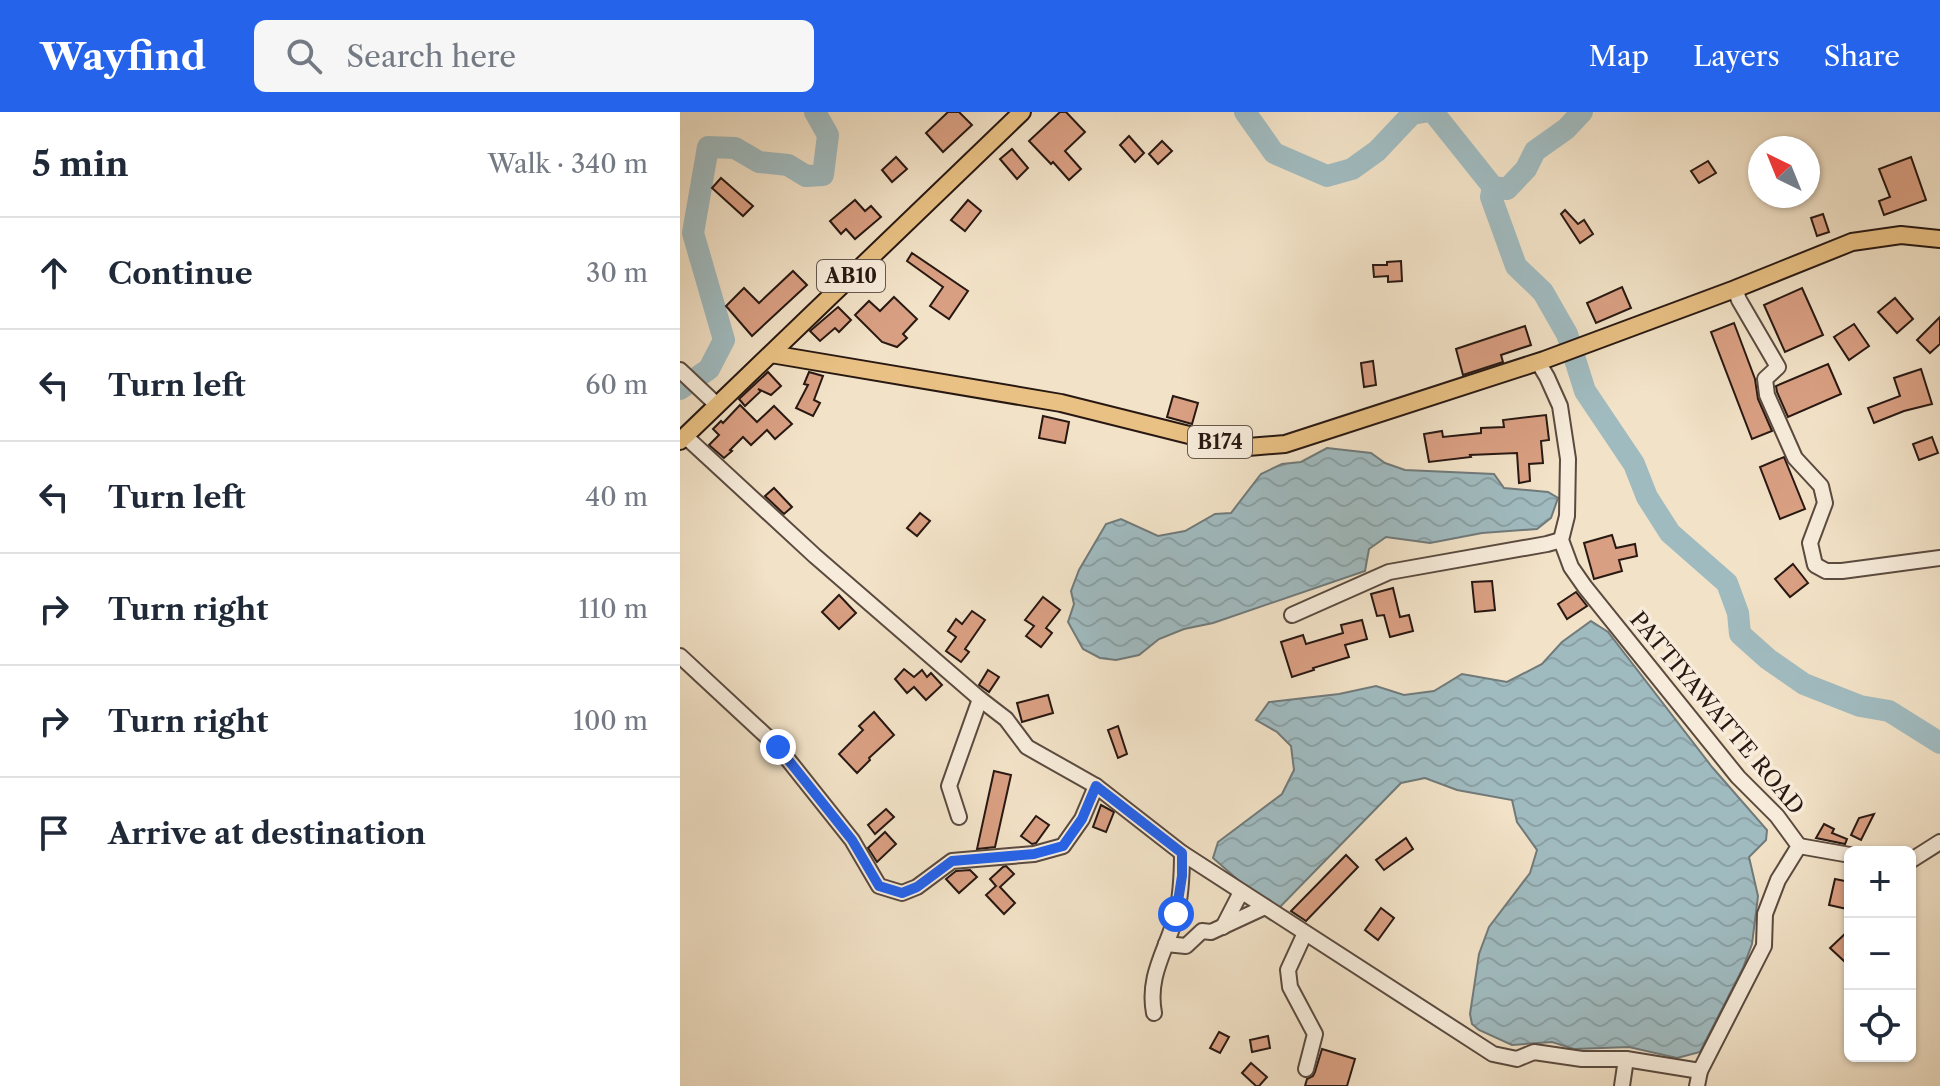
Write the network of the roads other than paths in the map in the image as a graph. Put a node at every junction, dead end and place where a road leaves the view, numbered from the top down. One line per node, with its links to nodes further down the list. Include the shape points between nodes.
1 (1022, 112): 4 (main road, AB10)
2 (1940, 239): 3 (main road, B174, via 1901,235 1852,242)
3 (1735, 289): 5 (main road, B174); 10 (street, via 1778,367 1765,379 1767,395 1795,458 1821,486 1825,503 1810,543 1815,565 1842,571)
4 (771, 354): 5 (main road, B174, via 1061,403 1248,447 1285,444); 7 (main road, AB10)
5 (1541, 361): 9 (street, via 1560,406 1568,459)
6 (680, 370): 7 (street)
7 (711, 399): 8 (main road, AB10)
8 (683, 438): 13 (street)
9 (1561, 540): 11 (street, via 1389,572); 17 (street, PATTIYAWATTE ROAD, via 1585,587)
10 (1940, 558)
11 (1292, 615)
12 (680, 656): 14 (street, via 778,747 852,840 879,886 902,893 952,861 1034,854 1063,846)
13 (980, 699): 14 (street, via 1006,719 1027,747); 15 (street, via 949,786)
14 (1096, 786): 18 (street)
15 (959, 817)
16 (1940, 842): 20 (street)
17 (1799, 846): 19 (street); 29 (street, PATTIYAWATTE ROAD, via 1765,914 1764,946)
18 (1182, 853): 21 (street); 25 (street, via 1176,914)
19 (1844, 854)
20 (1916, 857)
21 (1241, 892): 22 (street); 23 (street)
22 (1265, 907): 23 (street); 24 (street)
23 (1223, 927): 25 (street, via 1202,931 1186,946)
24 (1305, 933): 27 (street, via 1493,1054 1517,1059 1534,1052); 28 (street, via 1288,970 1290,987 1315,1034)
25 (1166, 944): 26 (street, via 1154,975)
26 (1154, 1013)
27 (1626, 1059): 29 (street); 30 (street)
28 (1306, 1069)
29 (1698, 1079)
30 (1622, 1086)

